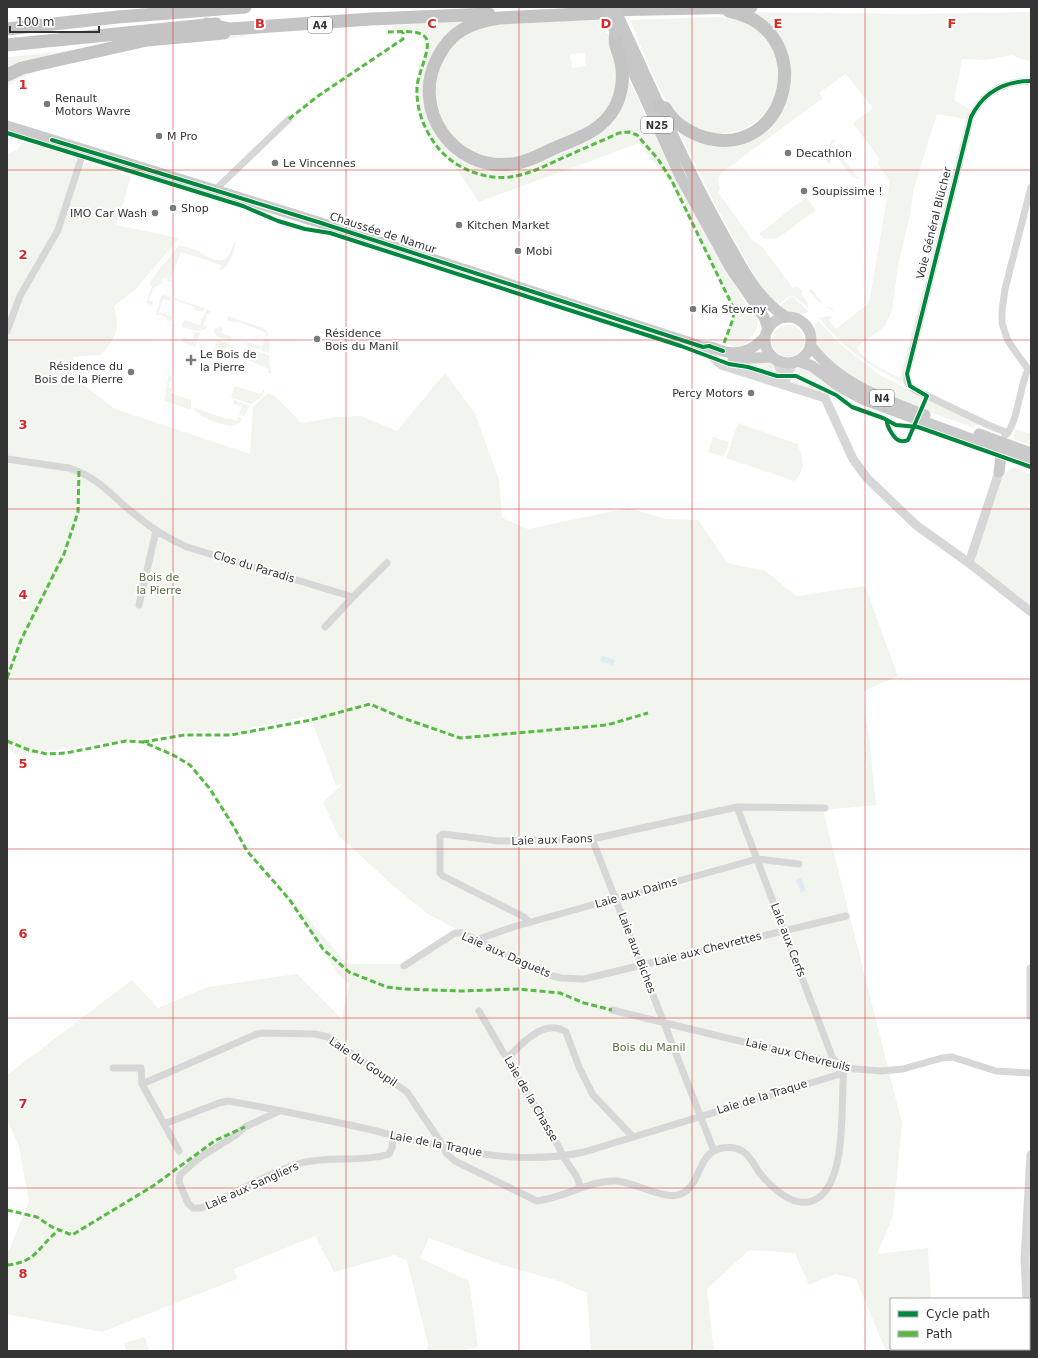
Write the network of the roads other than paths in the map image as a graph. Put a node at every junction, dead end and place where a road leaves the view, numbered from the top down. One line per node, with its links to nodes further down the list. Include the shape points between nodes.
1 (137, 7): 7 (highway)
2 (245, 7): 7 (highway)
3 (497, 7): 9 (highway)
4 (713, 7): 5 (highway); 6 (highway); 15 (highway, via 741,14 757,22 776,42 783,56 786,72 784,87 774,113 755,131 743,137 726,140 696,135 682,127 665,108)
5 (751, 7)
6 (610, 8): 8 (highway); 11 (highway, N25, bridge); 11 (highway, via 603,13 499,18 482,21 460,30 440,52 430,78 429,94 436,123 443,135 459,151 470,158 497,164 512,164 525,160 584,136 605,120 621,93 622,64 614,40)
7 (118, 17): 10 (highway)
8 (371, 19): 9 (highway, via 230,29); 13 (highway, A4, via 358,23 147,40 22,68)
9 (207, 24): 12 (highway)
10 (7, 29)
11 (621, 33): 15 (highway, N25); 23 (highway, N25, via 680,176 731,269 764,317)
12 (7, 45)
13 (7, 75)
14 (1031, 80): 30 (street, Voie Général Blücher, via 998,88 981,101 971,117 907,374 907,382 913,389)
15 (660, 106): 21 (highway, N25, via 688,168 748,276 772,308)
16 (289, 119): 20 (street)
17 (7, 126): 18 (main road, Chaussée de Namur / N4)
18 (84, 150): 20 (main road, Chaussée de Namur / N4); 22 (street, via 58,230 20,296)
19 (1031, 187): 28 (street, via 1005,289 1002,311 1002,323 1008,341)
20 (215, 190): 25 (main road, Chaussée de Namur / N4, via 544,294)
21 (786, 317): 23 (main road, Chaussée de Namur / N4, via 778,320); 24 (main road, via 805,324 810,332)
22 (7, 330)
23 (767, 333): 25 (main road, Chaussée de Namur / N4, via 754,348 743,352 730,352 709,346); 26 (main road, via 766,345)
24 (811, 346): 27 (main road, via 808,353); 31 (main road, Chaussée de Namur / N4, via 836,372 861,388)
25 (705, 350): 26 (main road, Chaussée de Namur / N4, via 731,358); 29 (street, via 721,365)
26 (774, 359): 27 (main road, Chaussée de Namur / N4); 29 (street)
27 (796, 362): 29 (street, via 786,376); 31 (main road, Chaussée de Namur / N4, via 812,366 840,387 862,399)
28 (1029, 370): 30 (street, via 1022,380 1014,421)
29 (786, 385): 39 (street, via 826,398 853,459 867,478 916,525)
30 (1008, 433): 31 (street); 32 (street)
31 (998, 445): 32 (main road, Chaussée de Namur / N4); 36 (main road, via 1001,457)
32 (1014, 451): 33 (main road, Chaussée de Namur / N4); 35 (main road, Chaussée de Namur / N4); 36 (main road)
33 (1031, 453)
34 (7, 459): 37 (street, Clos du Paradis, via 69,468 93,478)
35 (1031, 461)
36 (999, 472): 39 (street)
37 (156, 531): 40 (street, Clos du Paradis, via 187,547); 41 (street)
38 (387, 563): 40 (street)
39 (970, 563): 42 (street)
40 (353, 598): 43 (street)
41 (139, 605)
42 (1031, 612)
43 (325, 628)
44 (737, 807): 45 (street, Laie aux Faons); 46 (street, Laie aux Faons); 47 (street, Laie aux Cerfs)
45 (825, 808)
46 (592, 839): 49 (street, Laie aux Biches); 51 (street, Laie aux Faons, via 499,841 443,834 440,836 440,873 443,876 513,911)
47 (757, 859): 48 (street, Laie aux Daims); 49 (street, Laie aux Daims); 52 (street, Laie aux Cerfs)
48 (799, 864)
49 (617, 899): 51 (street, Laie aux Daims); 55 (street, Laie aux Biches)
50 (846, 916): 52 (street, Laie aux Chevrettes)
51 (529, 922): 53 (street, Laie aux Daims)
52 (785, 930): 55 (street, Laie aux Chevrettes); 64 (street, Laie aux Cerfs, via 833,1059)
53 (476, 940): 54 (street, Laie aux Daguets, via 462,933 455,933); 57 (street, Laie aux Daguets, via 549,974)
54 (404, 966)
55 (642, 966): 57 (street, Laie aux Chevrettes, via 592,978); 61 (street, Laie aux Biches)
56 (1031, 969): 60 (street)
57 (570, 979)
58 (612, 1010): 61 (street, Laie aux Chevreuils)
59 (479, 1011): 62 (street, Laie de la Chasse)
60 (1031, 1016)
61 (664, 1022): 64 (street, Laie aux Chevreuils, via 832,1062); 68 (street, Laie aux Biches)
62 (507, 1058): 71 (street, via 534,1034 548,1028 562,1029 566,1032 593,1095); 76 (street, Laie de la Chasse)
63 (113, 1068): 66 (street, via 141,1068)
64 (844, 1068): 65 (street, Laie aux Chevreuils, via 893,1070 952,1057 996,1071); 68 (street, Laie de la Traque, via 837,1075); 73 (street, via 837,1166 828,1188 814,1201 800,1202 784,1196 764,1178 750,1157 742,1151 728,1148)
65 (1031, 1073)
66 (142, 1084): 69 (street); 72 (street, Laie du Goupil, via 257,1034 315,1034 328,1037 407,1092)
67 (279, 1111): 69 (street, Laie de la Traque, via 228,1101); 70 (street, Laie de la Traque); 70 (street, Laie aux Sangliers, via 245,1127 185,1169 179,1177 184,1195 191,1206 201,1208 270,1175 303,1163 389,1154)
68 (701, 1116): 71 (street, Laie de la Traque); 73 (street, Laie aux Biches)
69 (164, 1124): 74 (street)
70 (393, 1135): 72 (street, Laie de la Traque)
71 (632, 1136): 76 (street, Laie de la Traque)
72 (444, 1147): 76 (street, Laie de la Traque, via 502,1156); 77 (street, Laie du Goupil, via 446,1153 455,1161 537,1201)
73 (714, 1151): 77 (street, Laie du Goupil, via 701,1163 689,1187 679,1195 668,1195 616,1181)
74 (179, 1152)
75 (1031, 1155): 78 (street, via 1025,1260)
76 (562, 1156): 77 (street, Laie de la Chasse, via 574,1171)
77 (580, 1188)
78 (1027, 1298)

